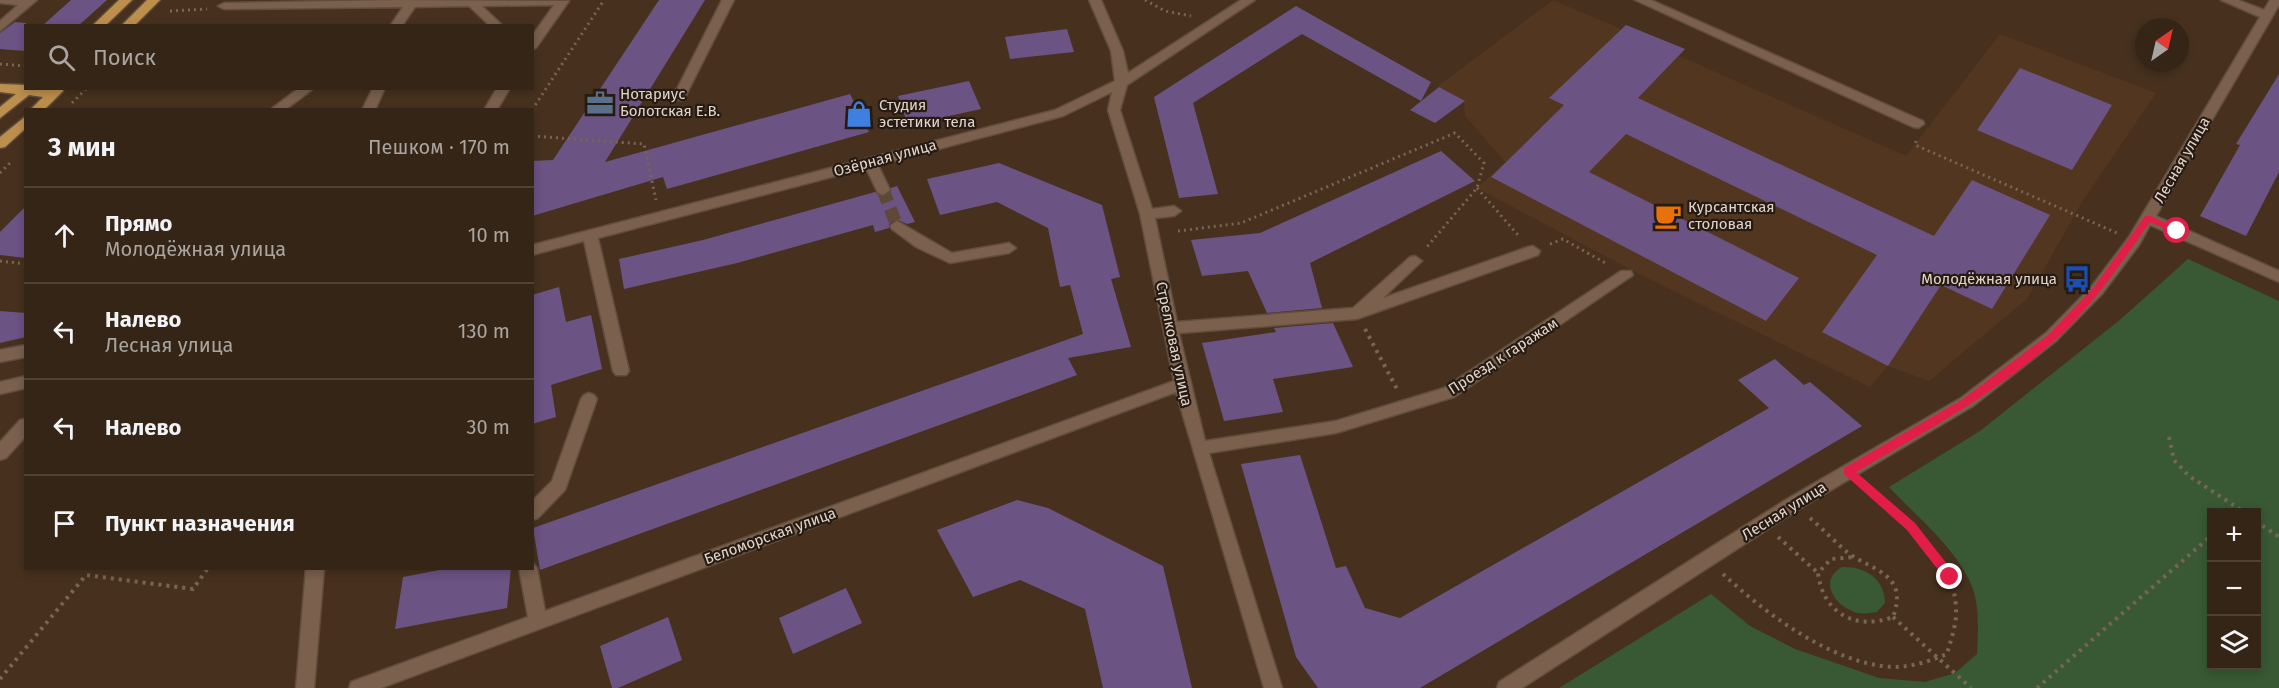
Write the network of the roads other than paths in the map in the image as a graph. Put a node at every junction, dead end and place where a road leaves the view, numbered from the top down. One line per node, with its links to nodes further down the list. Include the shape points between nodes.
1 (3, 0): 10 (street)
2 (126, 0): 16 (main road)
3 (154, 0): 17 (main road)
4 (729, 0): 30 (street)
5 (1095, 0): 22 (street, Стрелковая улица, via 1120,60)
6 (1249, 0): 22 (street, Озёрная улица)
7 (1641, 0): 37 (street)
8 (2227, 0): 15 (street)
9 (2276, 0): 15 (street, Лесная улица)
10 (29, 1): 20 (street)
11 (469, 1): 12 (street); 13 (street); 19 (street)
12 (563, 1): 21 (street)
13 (412, 3): 14 (street); 18 (street)
14 (224, 6)
15 (2267, 15): 43 (street, Лесная улица)
16 (101, 24)
17 (129, 24)
18 (397, 24)
19 (495, 24)
20 (0, 27)
21 (534, 42)
22 (1121, 82): 39 (street, Озёрная улица, via 1059,113); 42 (street, Стрелковая улица, via 1114,110)
23 (0, 88): 24 (main road)
24 (24, 90)
25 (28, 90): 29 (main road); 35 (main road)
26 (305, 90): 32 (street)
27 (378, 90): 33 (street)
28 (503, 90): 34 (street)
29 (56, 91): 31 (main road)
30 (679, 97)
31 (38, 108)
32 (279, 108)
33 (369, 108)
34 (491, 108)
35 (0, 114)
36 (24, 122): 38 (main road)
37 (1917, 124)
38 (0, 144)
39 (870, 162): 40 (street); 45 (street, Озёрная улица)
40 (883, 190)
41 (1174, 212): 42 (street)
42 (1146, 214): 53 (street, Стрелковая улица)
43 (2148, 218): 51 (street); 71 (street, Лесная улица, via 2097,290 2051,338 1967,402 1793,504)
44 (897, 226): 46 (street, via 951,258)
45 (590, 235): 47 (street, Озёрная улица); 56 (street)
46 (1009, 248)
47 (534, 249)
48 (1533, 251): 52 (street)
49 (1415, 261): 52 (street)
50 (1626, 275): 62 (street, Проезд к гаражам, via 1449,393 1336,427)
51 (2279, 277)
52 (1357, 313): 53 (street)
53 (1170, 328): 58 (street, Стрелковая улица)
54 (24, 351): 55 (street)
55 (0, 356)
56 (621, 371)
57 (24, 382): 59 (street)
58 (1182, 384): 62 (street, Стрелковая улица); 67 (street, Беломорская улица)
59 (0, 388)
60 (589, 399): 64 (street, via 559,485)
61 (24, 427): 63 (street)
62 (1199, 448): 70 (street, Стрелковая улица)
63 (0, 453)
64 (534, 511)
65 (315, 570): 68 (street)
66 (528, 570): 67 (street)
67 (538, 622): 69 (street, Беломорская улица)
68 (305, 688)
69 (358, 688)
70 (1273, 688)
71 (1506, 688)

